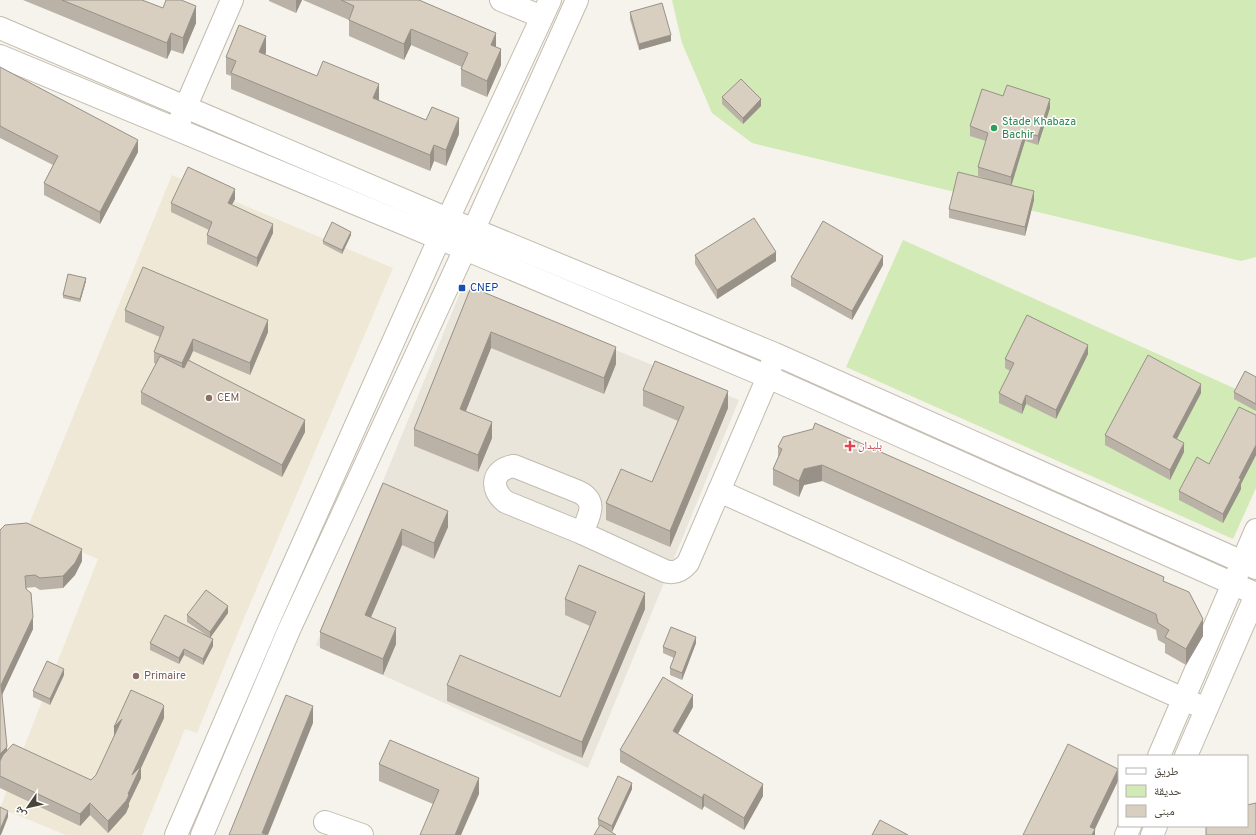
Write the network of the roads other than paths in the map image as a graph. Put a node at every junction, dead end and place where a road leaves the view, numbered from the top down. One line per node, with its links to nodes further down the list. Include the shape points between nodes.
1 (232, 0): 7 (street)
2 (501, 0): 4 (street)
3 (577, 0): 10 (street)
4 (546, 9): 9 (street)
5 (0, 28): 7 (street)
6 (0, 56): 8 (street)
7 (186, 107): 8 (street); 9 (street)
8 (176, 129): 9 (street)
9 (444, 229): 10 (street); 24 (street, via 274,608)
10 (469, 239): 11 (street); 12 (street); 25 (street, via 289,630)
11 (775, 354): 12 (street); 16 (street)
12 (768, 377): 13 (street); 17 (street)
13 (719, 491): 15 (street, via 688,563 680,570 664,571); 19 (street)
14 (1256, 530): 16 (street)
15 (582, 533)
16 (1249, 564): 17 (street)
17 (1233, 583): 18 (street); 19 (street)
18 (1256, 594): 20 (street)
19 (1183, 699): 20 (street); 21 (street)
20 (1206, 709): 22 (street)
21 (1159, 755)
22 (1186, 755)
23 (325, 822): 26 (street)
24 (176, 835)
25 (202, 835)
26 (362, 835)

